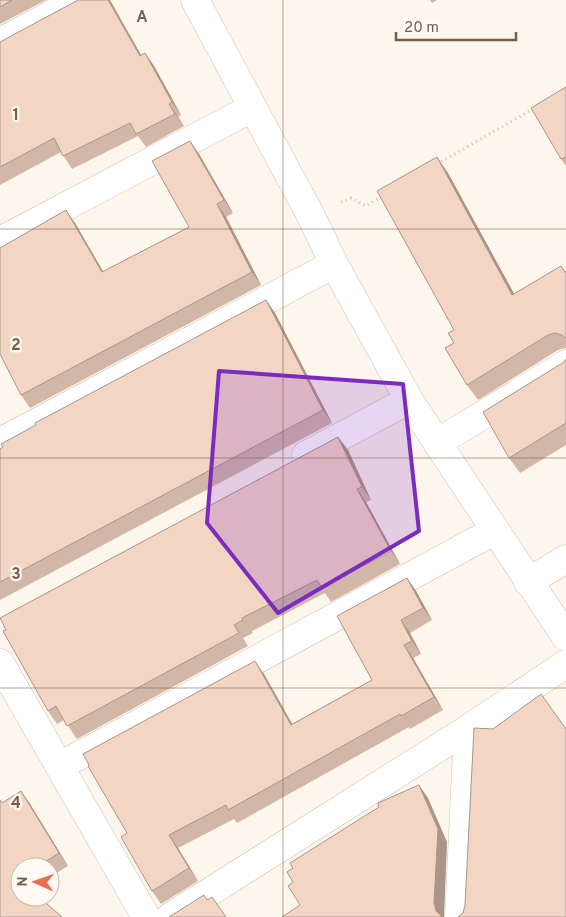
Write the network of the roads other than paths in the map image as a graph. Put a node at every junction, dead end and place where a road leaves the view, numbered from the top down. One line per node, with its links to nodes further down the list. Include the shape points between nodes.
1 (78, 0): 3 (street)
2 (195, 0): 4 (street)
3 (0, 42)
4 (252, 108): 5 (street); 6 (street)
5 (0, 241)
6 (334, 264): 8 (street); 9 (street)
7 (566, 364): 10 (street)
8 (409, 400): 10 (street); 11 (street)
9 (0, 442)
10 (437, 443): 12 (street)
11 (287, 465)
12 (494, 531): 14 (street); 19 (street)
13 (566, 558): 14 (street)
14 (528, 582): 15 (street)
15 (566, 637)
16 (566, 664): 18 (street)
17 (1, 667): 19 (street)
18 (468, 729): 21 (street); 22 (street)
19 (60, 766): 20 (street)
20 (146, 917)
21 (170, 917)
22 (459, 917)

